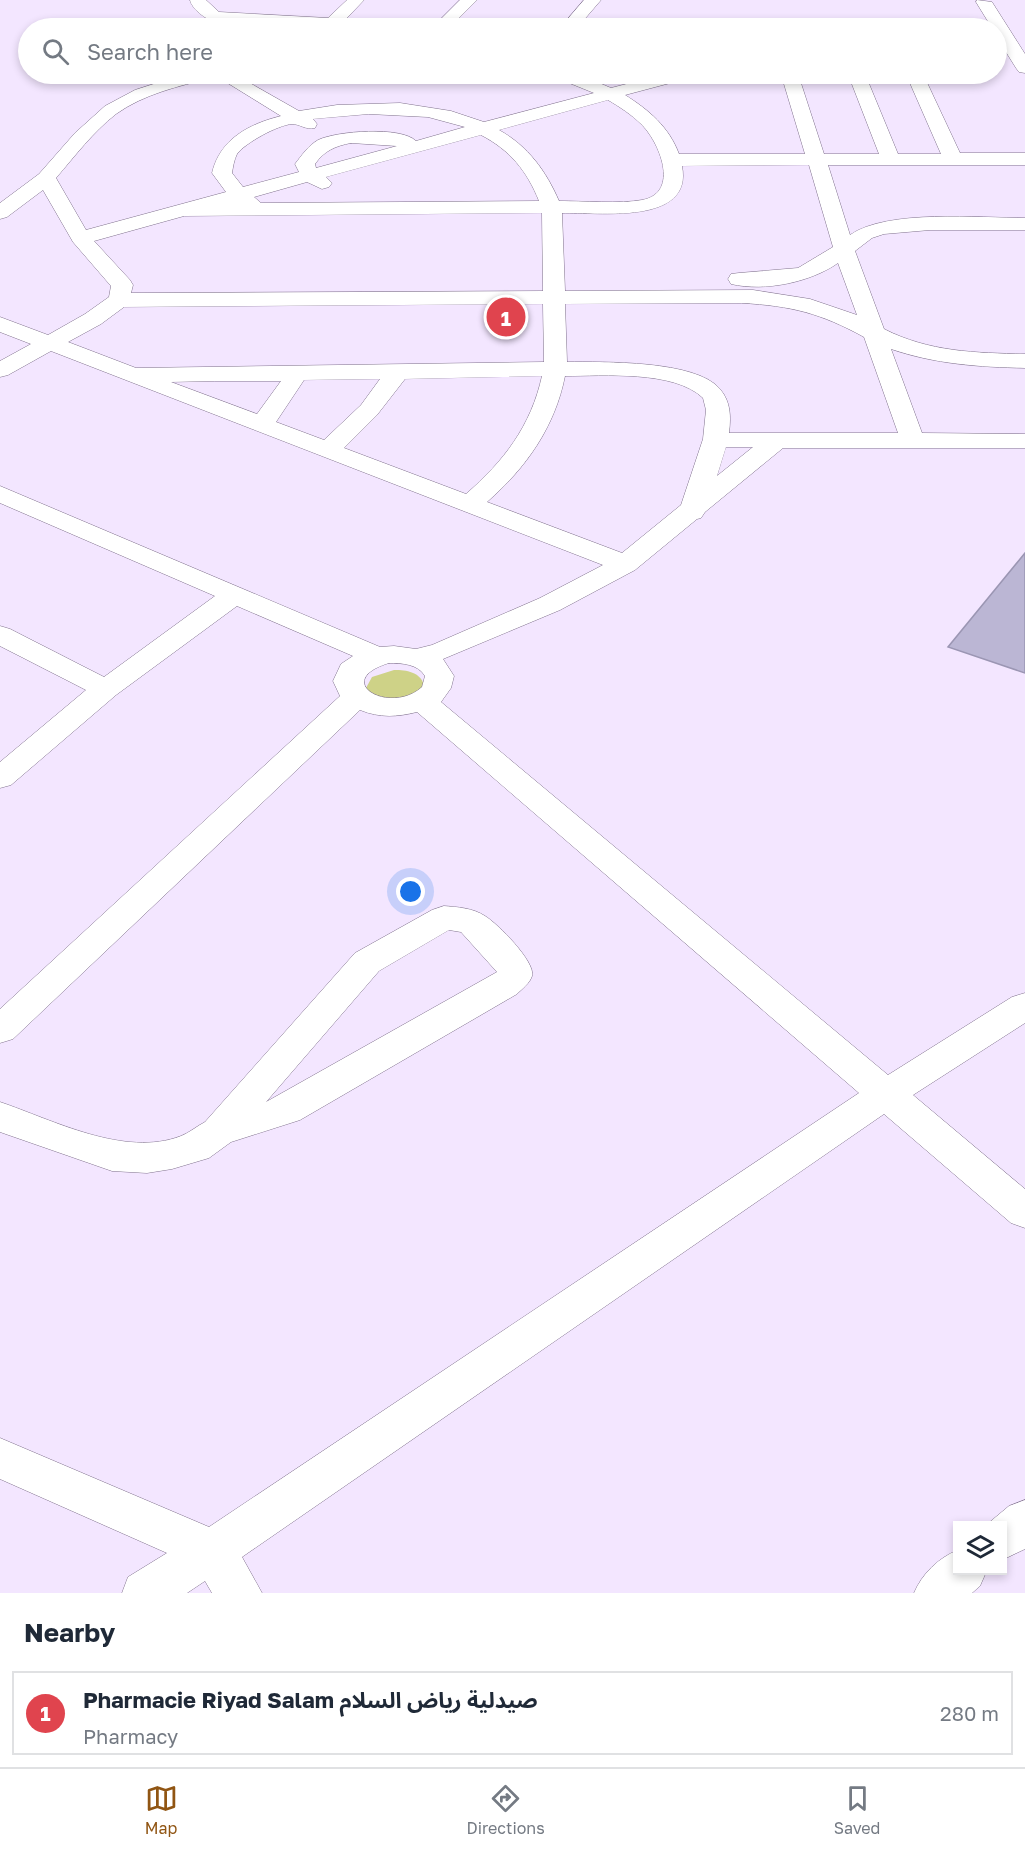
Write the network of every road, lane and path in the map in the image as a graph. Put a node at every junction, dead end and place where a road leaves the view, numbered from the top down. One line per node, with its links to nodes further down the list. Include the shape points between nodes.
1 (198, 0): 7 (street, via 216,17)
2 (264, 0): 7 (street)
3 (356, 0): 8 (street)
4 (469, 0): 9 (street)
5 (593, 0): 10 (street)
6 (984, 2): 11 (street)
7 (250, 18)
8 (338, 18)
9 (450, 18)
10 (577, 18)
11 (994, 18)
12 (1007, 34): 13 (street)
13 (1025, 34)
14 (1007, 39): 16 (street)
15 (1007, 66): 16 (street)
16 (1025, 70)
17 (169, 84): 35 (street, via 121,103 94,125)
18 (239, 84): 25 (street)
19 (587, 84): 24 (street)
20 (645, 84): 24 (street)
21 (793, 84): 33 (street)
22 (861, 84): 29 (street)
23 (919, 84): 30 (street)
24 (610, 93): 26 (street); 32 (street, via 649,121)
25 (295, 116): 26 (street, via 357,109 401,110 444,115); 27 (street); 36 (street, via 256,132 226,156 222,172)
26 (482, 128): 28 (street); 37 (street, via 527,161)
27 (334, 140): 28 (street, via 372,138); 34 (street, via 307,159)
28 (421, 145): 34 (street)
29 (891, 159): 30 (street); 33 (street)
30 (953, 159): 31 (street)
31 (1025, 159)
32 (673, 160): 33 (street); 37 (street, via 671,190 656,202 645,206)
33 (815, 160): 44 (street)
34 (310, 176): 36 (street); 38 (street)
35 (46, 177): 41 (street); 43 (street)
36 (240, 194): 39 (street); 40 (street)
37 (551, 208): 38 (street); 45 (street)
38 (360, 209): 40 (street)
39 (182, 210): 40 (street); 43 (street)
40 (256, 210)
41 (0, 213)
42 (1025, 224): 44 (street, via 881,228)
43 (80, 238): 46 (street)
44 (844, 249): 45 (street, via 812,270 778,278); 48 (street)
45 (554, 289): 46 (street); 48 (street, via 774,298 833,312); 52 (street)
46 (120, 292): 49 (street, via 93,319)
47 (0, 324): 49 (street)
48 (873, 334): 50 (street, via 938,356); 59 (street)
49 (50, 343): 51 (street); 55 (street)
50 (1025, 362)
51 (0, 370)
52 (555, 370): 53 (street); 57 (street, via 654,372 681,377 715,397 720,417); 63 (street, via 531,440 497,480)
53 (398, 372): 54 (street); 61 (street, via 369,410)
54 (297, 374): 55 (street); 56 (street)
55 (137, 375): 56 (street)
56 (261, 426): 61 (street)
57 (715, 440): 58 (street); 64 (street)
58 (777, 440): 59 (street); 64 (street)
59 (913, 441): 60 (street)
60 (1025, 441)
61 (328, 450): 63 (street)
62 (0, 494): 66 (street)
63 (469, 505): 65 (street)
64 (692, 512): 65 (street)
65 (625, 564): 69 (street, via 550,604 442,651)
66 (234, 595): 68 (street); 70 (street)
67 (0, 635): 70 (street)
68 (376, 656): 69 (street); 71 (street, via 355,667 349,675 347,683)
69 (419, 657): 72 (street, via 438,673 439,683 434,693)
70 (106, 689): 73 (street)
71 (356, 698): 72 (street, via 387,708); 75 (street)
72 (422, 701): 76 (street)
73 (0, 778)
74 (1025, 1006): 76 (street)
75 (0, 1030)
76 (886, 1094): 79 (street); 83 (street)
77 (0, 1117): 78 (street, via 112,1156 147,1158 172,1154 195,1147)
78 (218, 1132): 78 (street, via 287,1110 505,985 515,975 514,965 473,924 444,918 367,962)
79 (1025, 1212)
80 (0, 1458): 83 (street)
81 (1025, 1521): 82 (street)
82 (1007, 1535)
83 (212, 1551): 85 (street); 86 (street)
84 (958, 1575): 87 (street)
85 (145, 1593)
86 (239, 1593)
87 (937, 1593)

